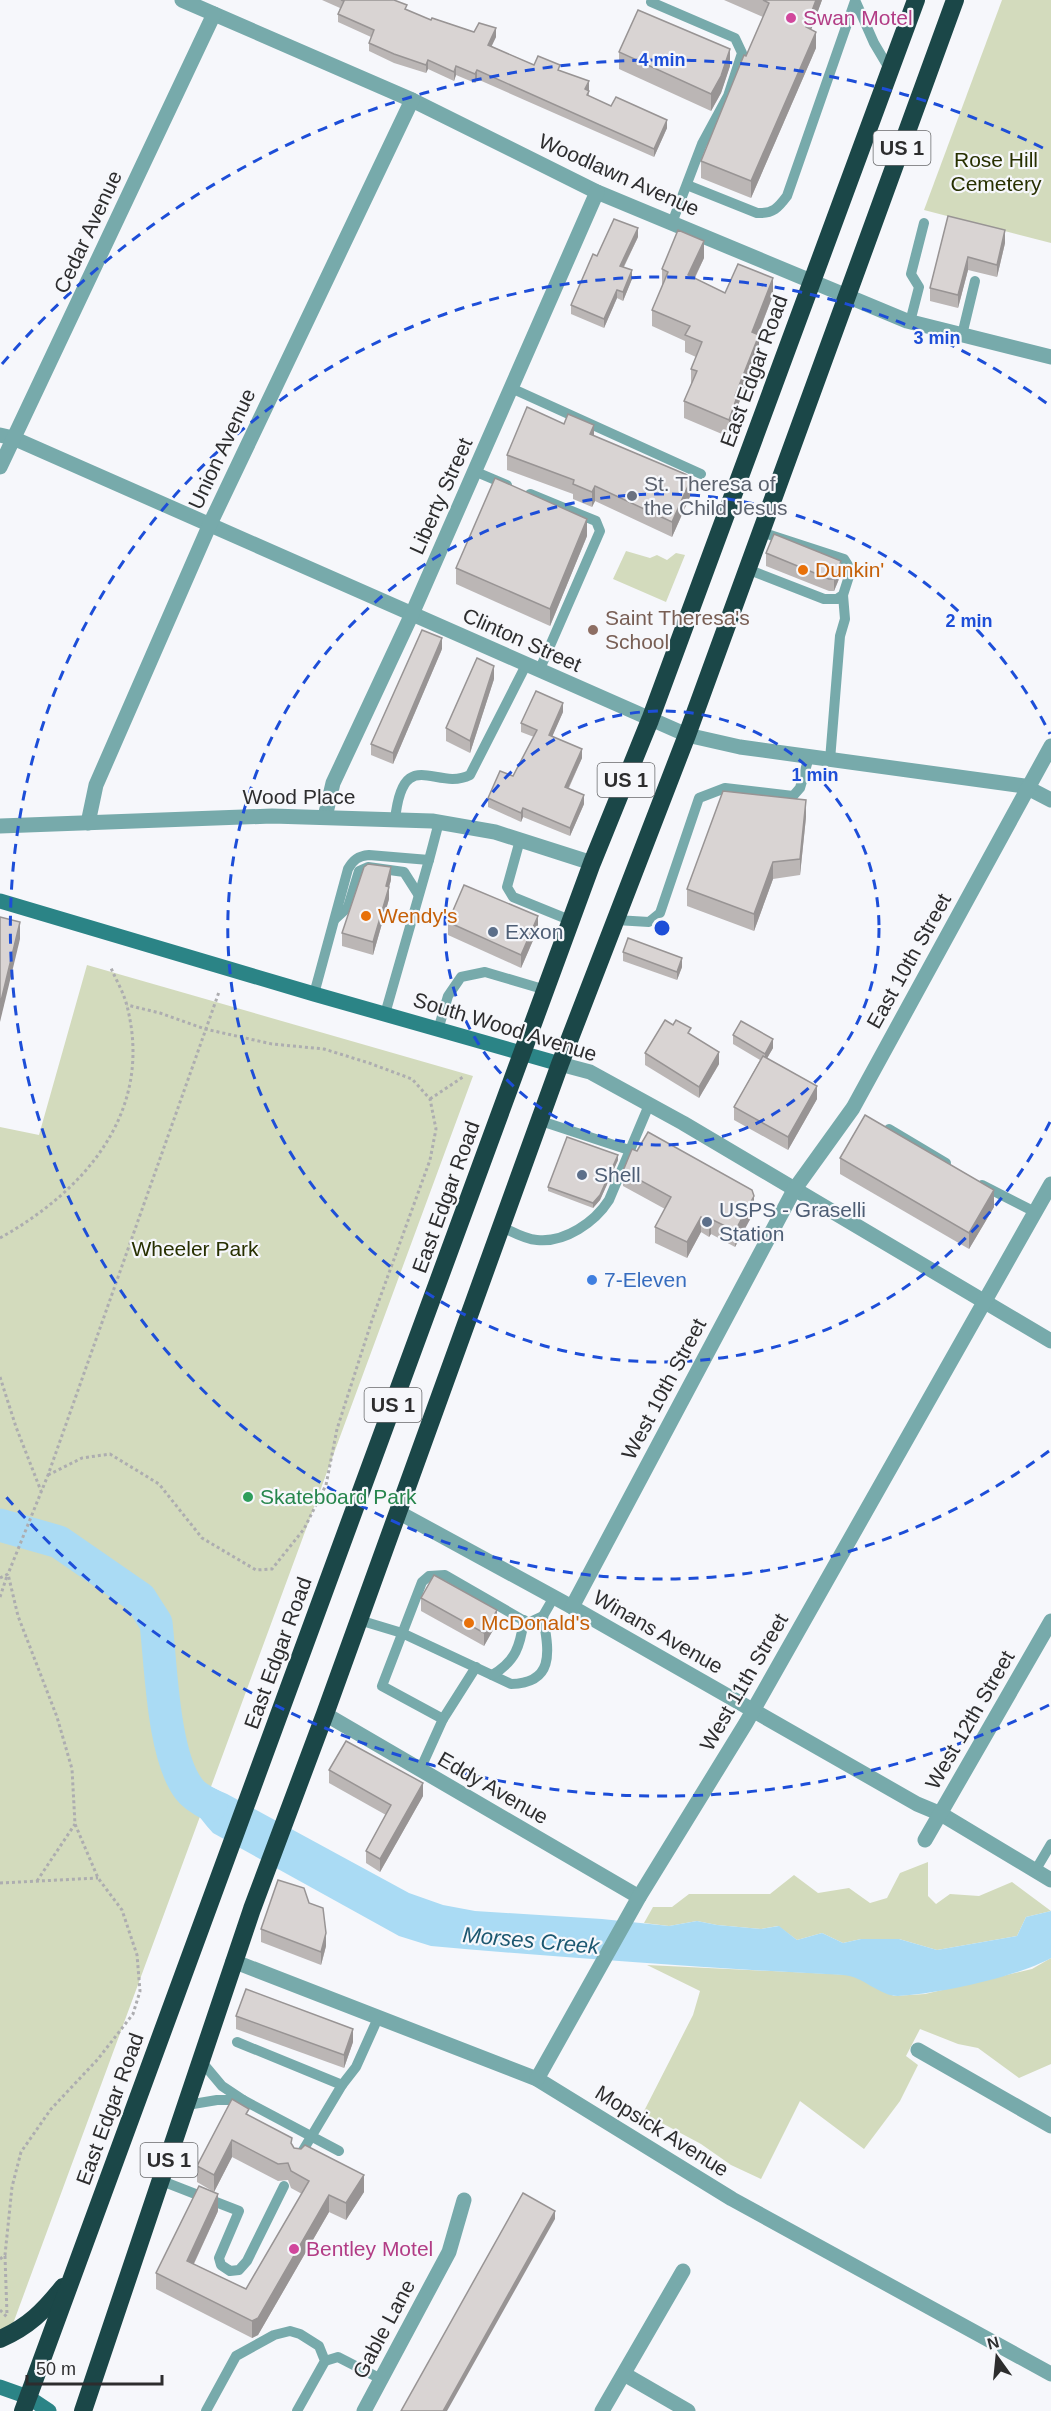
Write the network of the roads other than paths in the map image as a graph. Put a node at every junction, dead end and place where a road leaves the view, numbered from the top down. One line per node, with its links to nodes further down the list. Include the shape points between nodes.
1 (182, 0): 6 (street, Woodlawn Avenue)
2 (855, 0): 7 (lane); 9 (lane, via 788,196 769,214 757,213)
3 (916, 0): 7 (highway, East Edgar Road / US 1)
4 (956, 0): 15 (highway, US 1)
5 (651, 2): 9 (lane, via 735,38 742,53 728,96 702,144)
6 (214, 14): 8 (street, Woodlawn Avenue); 20 (street, Cedar Avenue)
7 (890, 70): 13 (highway, East Edgar Road / US 1)
8 (412, 100): 10 (street, Woodlawn Avenue); 24 (street, Union Avenue)
9 (687, 185): 11 (lane)
10 (597, 192): 11 (street, Woodlawn Avenue); 19 (street, Liberty Street)
11 (672, 223): 13 (street, Woodlawn Avenue)
12 (924, 223): 16 (lane, via 911,273 919,286)
13 (812, 281): 15 (street, Woodlawn Avenue); 30 (highway, East Edgar Road / US 1)
14 (975, 281): 17 (lane)
15 (848, 296): 16 (street, Woodlawn Avenue); 25 (highway, US 1)
16 (910, 321): 17 (street, Woodlawn Avenue)
17 (962, 334): 18 (street, Woodlawn Avenue)
18 (1051, 357)
19 (511, 388): 22 (street, Liberty Street); 23 (lane)
20 (7, 436): 21 (street, Cedar Avenue); 24 (street, Clinton Street)
21 (0, 467)
22 (474, 471): 28 (street, Liberty Street); 29 (lane, via 596,521 600,531 556,630)
23 (701, 474)
24 (210, 524): 28 (street, Clinton Street); 40 (street, Union Avenue, via 96,785)
25 (763, 528): 26 (highway, US 1); 27 (lane, via 844,559 851,570)
26 (747, 569): 27 (lane, via 824,599); 31 (highway, US 1)
27 (843, 595): 34 (lane, via 845,619 840,636)
28 (412, 614): 29 (street, Clinton Street); 37 (street, Liberty Street, via 333,783)
29 (533, 668): 30 (street, Clinton Street); 38 (lane, via 470,776 447,779 423,774 411,779 398,795)
30 (650, 720): 31 (street, Clinton Street); 44 (highway, East Edgar Road / US 1)
31 (687, 735): 33 (street, Clinton Street); 47 (highway, US 1)
32 (1051, 746): 35 (street, East 10th Street)
33 (809, 757): 34 (street, Clinton Street); 47 (lane, via 794,796 725,788 699,798 660,913 650,922)
34 (830, 760): 35 (street, Clinton Street)
35 (1028, 788): 36 (street, Clinton Street); 63 (street, East 10th Street, via 858,1111)
36 (1051, 801)
37 (325, 817): 38 (street, Wood Place); 40 (street, Wood Place)
38 (395, 820): 39 (street, Wood Place)
39 (439, 822): 42 (street, Wood Place); 43 (lane)
40 (88, 823): 41 (street, Wood Place)
41 (0, 826)
42 (520, 840): 44 (street, Wood Place); 49 (lane, via 507,887 513,897)
43 (429, 860): 45 (lane); 48 (lane, via 360,855 348,869)
44 (592, 863): 49 (highway, East Edgar Road / US 1)
45 (418, 894): 48 (lane, via 404,872 368,867 359,871 348,907); 52 (lane)
46 (0, 901): 51 (main road, South Wood Avenue)
47 (616, 920): 55 (highway, US 1)
48 (333, 921): 51 (lane)
49 (572, 921): 50 (highway, East Edgar Road / US 1)
50 (546, 990): 53 (lane, via 485,972 461,977 448,996); 54 (highway, East Edgar Road / US 1)
51 (314, 994): 52 (main road, South Wood Avenue)
52 (385, 1014): 53 (main road, South Wood Avenue)
53 (438, 1030): 54 (main road, South Wood Avenue)
54 (523, 1053): 55 (main road, South Wood Avenue); 105 (highway, East Edgar Road / US 1)
55 (560, 1064): 56 (street, South Wood Avenue, via 590,1072); 57 (highway, US 1)
56 (649, 1105): 59 (lane); 63 (street, South Wood Avenue)
57 (541, 1121): 59 (lane); 65 (highway, US 1)
58 (882, 1125): 60 (lane)
59 (629, 1150): 65 (lane, via 609,1200 601,1214 589,1223 571,1233 539,1241)
60 (952, 1167)
61 (971, 1180): 64 (lane)
62 (1051, 1184): 64 (street, West 11th Street)
63 (794, 1190): 66 (street, South Wood Avenue); 70 (street, West 10th Street)
64 (1035, 1212): 66 (street, West 11th Street)
65 (502, 1227): 68 (highway, US 1)
66 (984, 1303): 67 (street, South Wood Avenue); 78 (street, West 11th Street)
67 (1051, 1341)
68 (398, 1512): 69 (street, Winans Avenue); 72 (highway, US 1)
69 (554, 1597): 70 (street, Winans Avenue); 71 (lane)
70 (572, 1607): 78 (street, Winans Avenue)
71 (543, 1616): 73 (lane, via 535,1621); 77 (lane, via 549,1658 535,1678 511,1684)
72 (359, 1620): 75 (lane); 79 (highway, US 1)
73 (524, 1620): 75 (lane, via 437,1574 422,1582); 77 (lane, via 516,1656)
74 (1051, 1621): 82 (street, West 12th Street)
75 (402, 1633): 76 (lane); 80 (lane, via 382,1686)
76 (476, 1667): 77 (lane); 80 (lane)
77 (492, 1675)
78 (753, 1710): 82 (street, Winans Avenue); 87 (street, West 11th Street)
79 (325, 1714): 81 (street, Eddy Avenue); 88 (highway, US 1)
80 (443, 1719): 81 (lane)
81 (420, 1770): 87 (street, Eddy Avenue)
82 (940, 1814): 83 (street, West 12th Street); 85 (street, Winans Avenue)
83 (925, 1840)
84 (1051, 1844): 85 (lane)
85 (1035, 1871): 86 (street, Winans Avenue)
86 (1051, 1880)
87 (639, 1897): 93 (street, West 11th Street)
88 (234, 1961): 89 (street, Mopsick Avenue); 92 (highway, US 1)
89 (378, 2018): 93 (street, Mopsick Avenue); 94 (lane, via 356,2067)
90 (237, 2042): 94 (lane)
91 (918, 2050): 97 (street)
92 (201, 2061): 95 (lane, via 222,2086); 96 (highway, US 1)
93 (537, 2079): 109 (street, Mopsick Avenue, via 732,2199)
94 (342, 2085): 98 (lane)
95 (243, 2100): 96 (lane); 98 (lane)
96 (186, 2105): 101 (highway, US 1)
97 (1051, 2126)
98 (312, 2137): 99 (lane); 100 (lane)
99 (339, 2151)
100 (298, 2159)
101 (162, 2181): 102 (lane, via 239,2211 219,2258 230,2271 239,2270 246,2261); 114 (highway, US 1)
102 (284, 2186)
103 (464, 2200): 110 (street, Gable Lane, via 449,2252)
104 (683, 2271): 108 (street)
105 (73, 2274): 106 (highway, via 41,2315); 112 (highway, East Edgar Road / US 1)
106 (0, 2339)
107 (325, 2361): 110 (lane, via 338,2357); 115 (lane, via 320,2346 300,2334 290,2331 274,2335 236,2356); 116 (lane)
108 (624, 2374): 118 (street); 119 (street)
109 (1051, 2374)
110 (381, 2379): 117 (street, Gable Lane)
111 (0, 2386): 112 (main road)
112 (26, 2404): 113 (main road)
113 (49, 2411)
114 (83, 2411)
115 (206, 2411)
116 (297, 2411)
117 (364, 2411)
118 (602, 2411)
119 (688, 2411)

